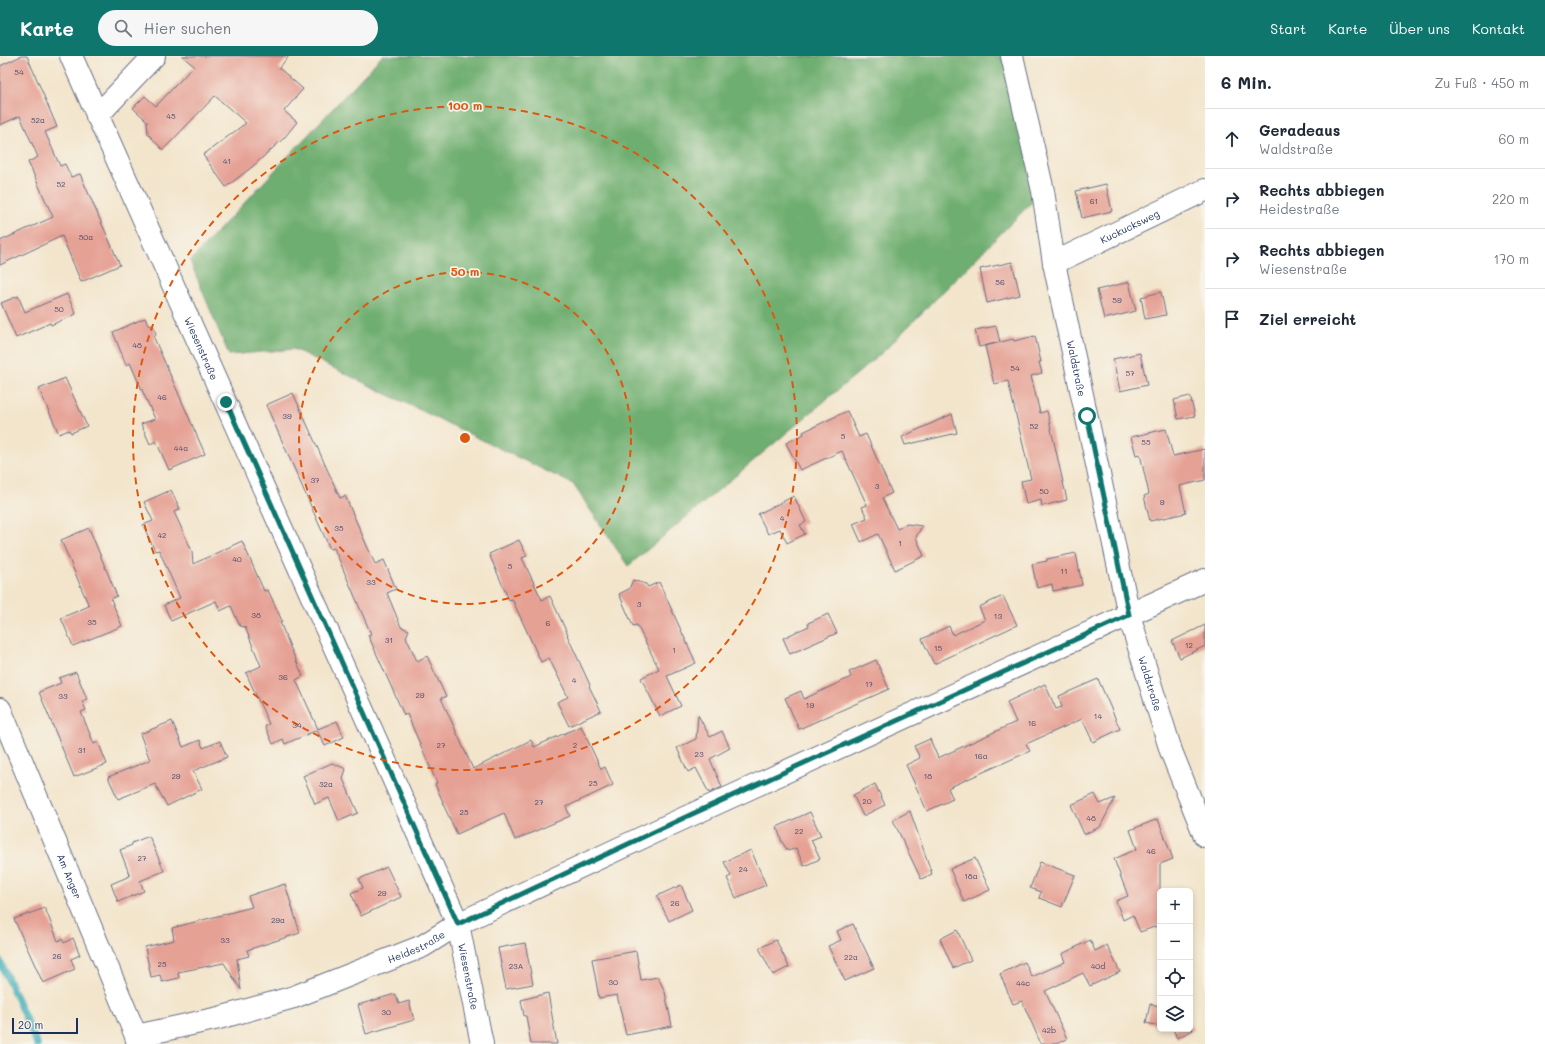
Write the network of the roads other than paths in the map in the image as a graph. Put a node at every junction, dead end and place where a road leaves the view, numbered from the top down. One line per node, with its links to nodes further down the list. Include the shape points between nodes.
1 (71, 56): 4 (street, Wiesenstraße)
2 (154, 56): 4 (street)
3 (1012, 56): 6 (street, Waldstraße, via 1043,191)
4 (97, 116): 11 (street, Wiesenstraße)
5 (1205, 190): 6 (street, Kuckucksweg)
6 (1054, 263): 8 (street, Waldstraße)
7 (1205, 580): 8 (street, Heidestraße)
8 (1129, 615): 10 (street, Waldstraße, via 1171,751); 11 (street, Heidestraße)
9 (0, 709): 12 (street, Am Anger)
10 (1205, 836)
11 (458, 924): 12 (street, Heidestraße, via 423,946 294,996); 13 (street, Wiesenstraße)
12 (137, 1040)
13 (482, 1044)

